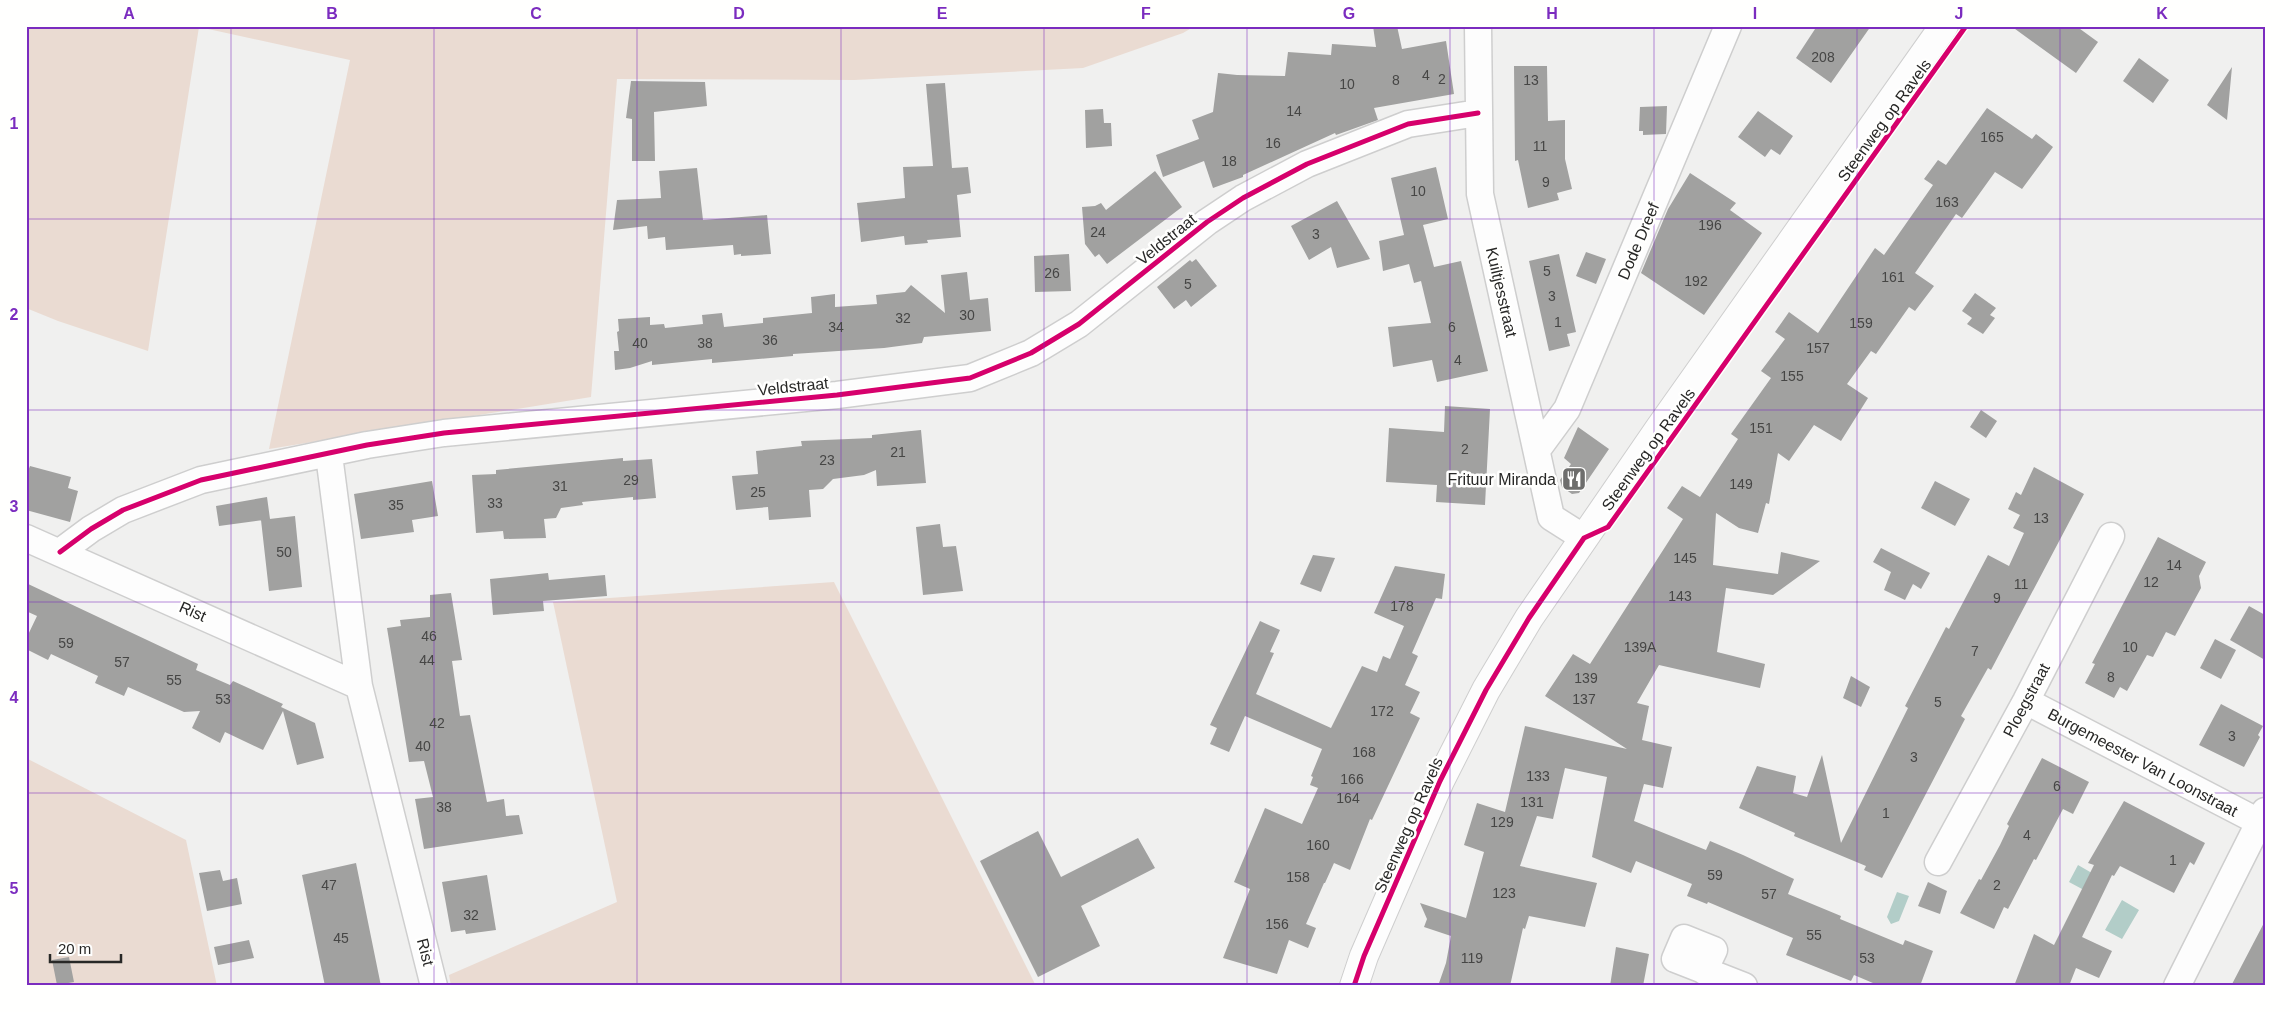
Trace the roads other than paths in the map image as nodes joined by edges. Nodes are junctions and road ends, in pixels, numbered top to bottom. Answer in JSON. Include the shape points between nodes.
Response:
{"nodes":[{"id":1,"x":1478,"y":26,"type":"edge"},
{"id":2,"x":1728,"y":26,"type":"edge"},
{"id":3,"x":1944,"y":26,"type":"edge"},
{"id":4,"x":1478,"y":113,"type":"junction"},
{"id":5,"x":1537,"y":450,"type":"junction"},
{"id":6,"x":329,"y":455,"type":"junction"},
{"id":7,"x":2111,"y":536,"type":"dead end"},
{"id":8,"x":26,"y":538,"type":"edge"},
{"id":9,"x":1584,"y":538,"type":"junction"},
{"id":10,"x":60,"y":552,"type":"junction"},
{"id":11,"x":358,"y":686,"type":"junction"},
{"id":12,"x":2026,"y":701,"type":"junction"},
{"id":13,"x":2262,"y":817,"type":"edge"},
{"id":14,"x":1938,"y":862,"type":"dead end"},
{"id":15,"x":1704,"y":970,"type":"dead end"},
{"id":16,"x":434,"y":986,"type":"edge"},
{"id":17,"x":1354,"y":986,"type":"edge"},
{"id":18,"x":1744,"y":986,"type":"edge"},
{"id":19,"x":2177,"y":986,"type":"edge"}],
"edges":[{"from":1,"to":4,"type":"street","name":"Kuiltjesstraat"},
{"from":2,"to":5,"type":"street","name":"Dode Dreef","via":[[1567,409]]},
{"from":3,"to":9,"type":"main road","name":"Steenweg op Ravels"},
{"from":4,"to":5,"type":"street","name":"Kuiltjesstraat","via":[[1480,194]]},
{"from":4,"to":6,"type":"street","name":"Veldstraat","via":[[1408,124],[1307,164],[1243,198],[1207,222],[1079,324],[1032,353],[970,378],[837,395],[444,433]]},
{"from":5,"to":9,"type":"street","name":"Kuiltjesstraat","via":[[1550,517]]},
{"from":6,"to":10,"type":"street","name":"Veldstraat","via":[[201,480],[123,510]]},
{"from":6,"to":11,"type":"street","name":"Rist"},
{"from":7,"to":12,"type":"street","name":"Ploegstraat"},
{"from":8,"to":10,"type":"street","name":"Rist"},
{"from":9,"to":17,"type":"main road","name":"Steenweg op Ravels","via":[[1529,618],[1486,690],[1440,781]]},
{"from":10,"to":11,"type":"street","name":"Rist"},
{"from":11,"to":16,"type":"street","name":"Rist"},
{"from":12,"to":13,"type":"street","name":"Burgemeester Van Loonstraat"},
{"from":12,"to":14,"type":"street","name":"Ploegstraat"},
{"from":13,"to":19,"type":"street","name":"Burgemeester Van Loonstraat"},
{"from":15,"to":18,"type":"street"}]}
